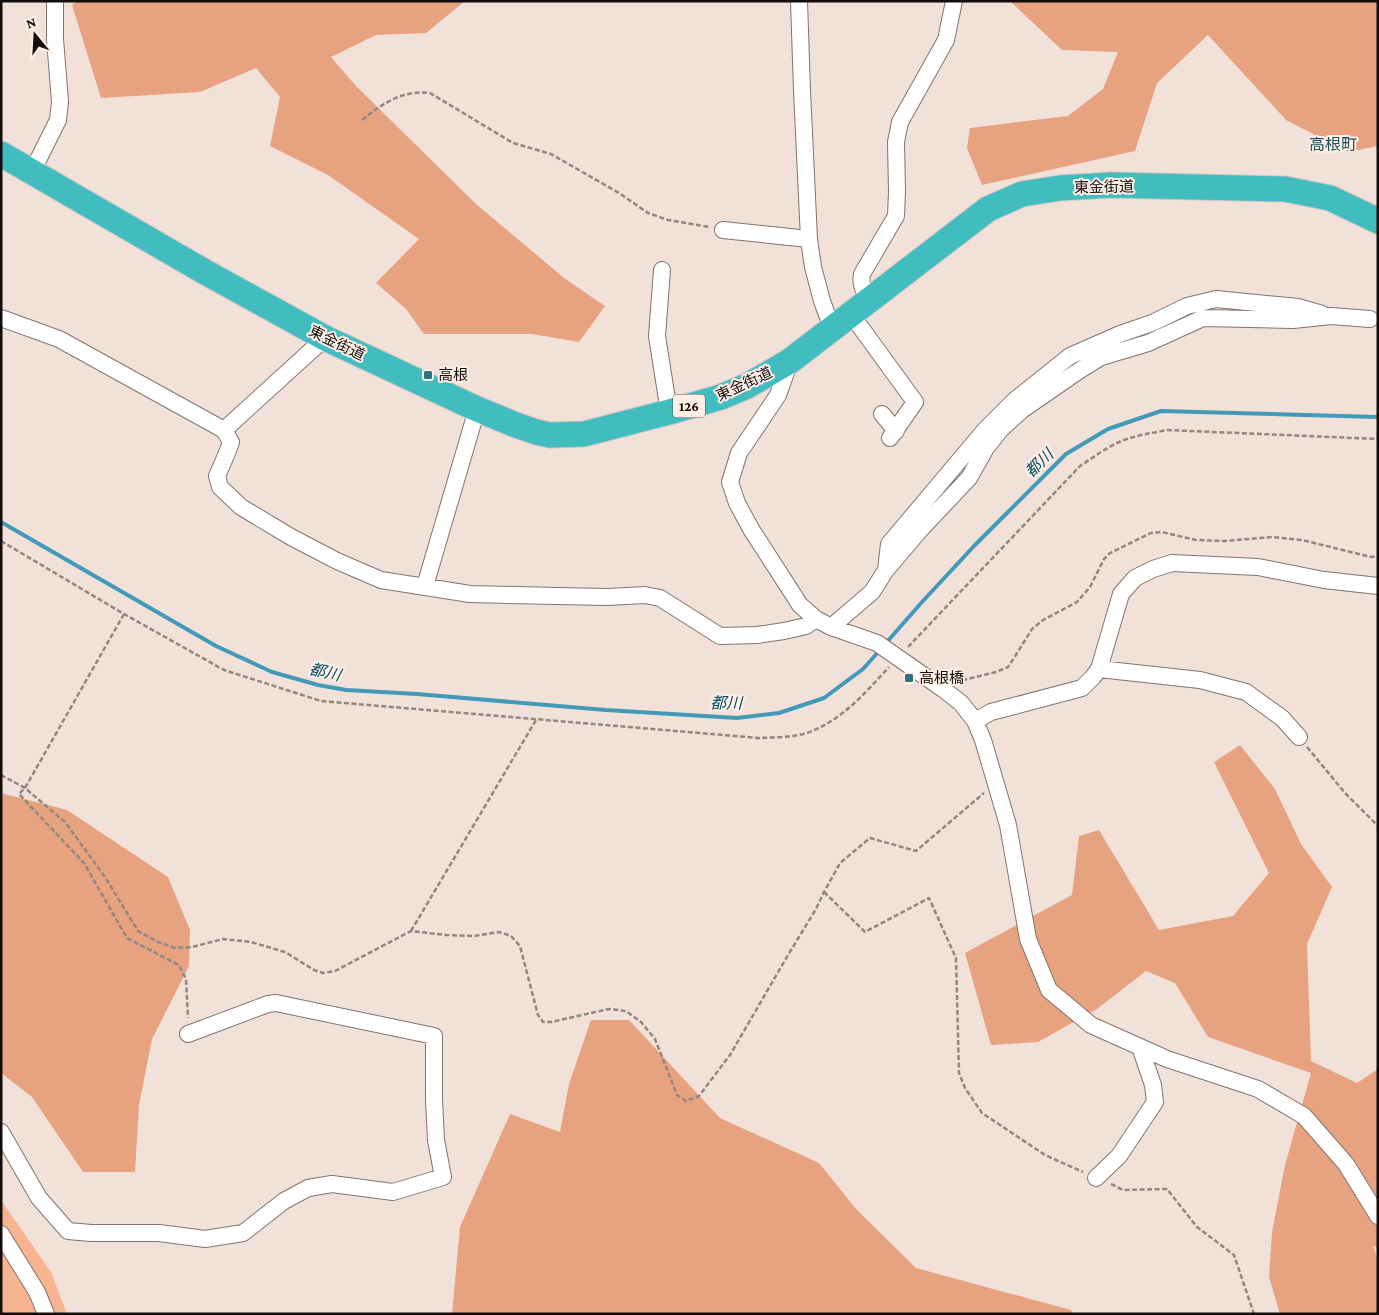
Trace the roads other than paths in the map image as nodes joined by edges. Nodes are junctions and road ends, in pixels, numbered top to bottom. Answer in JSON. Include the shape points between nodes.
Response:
{"nodes":[{"id":1,"x":55,"y":1,"type":"edge"},
{"id":2,"x":800,"y":1,"type":"edge"},
{"id":3,"x":954,"y":1,"type":"edge"},
{"id":4,"x":1,"y":154,"type":"edge"},
{"id":5,"x":32,"y":172,"type":"junction"},
{"id":6,"x":1378,"y":221,"type":"edge"},
{"id":7,"x":723,"y":230,"type":"road end"},
{"id":8,"x":809,"y":239,"type":"junction"},
{"id":9,"x":662,"y":270,"type":"dead end"},
{"id":10,"x":851,"y":314,"type":"junction"},
{"id":11,"x":1,"y":318,"type":"edge"},
{"id":12,"x":1370,"y":319,"type":"dead end"},
{"id":13,"x":325,"y":338,"type":"junction"},
{"id":14,"x":790,"y":361,"type":"junction"},
{"id":15,"x":477,"y":409,"type":"junction"},
{"id":16,"x":669,"y":412,"type":"junction"},
{"id":17,"x":882,"y":414,"type":"dead end"},
{"id":18,"x":224,"y":430,"type":"junction"},
{"id":19,"x":425,"y":586,"type":"junction"},
{"id":20,"x":1378,"y":586,"type":"edge"},
{"id":21,"x":824,"y":623,"type":"junction"},
{"id":22,"x":1099,"y":669,"type":"junction"},
{"id":23,"x":975,"y":721,"type":"junction"},
{"id":24,"x":1299,"y":737,"type":"road end"},
{"id":25,"x":188,"y":1034,"type":"road end"},
{"id":26,"x":1140,"y":1047,"type":"junction"},
{"id":27,"x":1,"y":1132,"type":"edge"},
{"id":28,"x":1096,"y":1178,"type":"road end"},
{"id":29,"x":1378,"y":1216,"type":"edge"},
{"id":30,"x":1,"y":1234,"type":"edge"},
{"id":31,"x":46,"y":1314,"type":"edge"}],
"edges":[{"from":1,"to":5,"type":"street","via":[[60,93],[58,120]]},
{"from":2,"to":8,"type":"street"},
{"from":3,"to":10,"type":"street","via":[[946,40],[900,122],[896,142],[896,216],[862,274],[862,288]]},
{"from":4,"to":5,"type":"highway","name":"東金街道","number":"126"},
{"from":5,"to":13,"type":"highway","name":"東金街道","number":"126"},
{"from":6,"to":10,"type":"highway","name":"東金街道","number":"126","via":[[1330,198],[1284,189],[1112,185],[1022,194],[988,209]]},
{"from":7,"to":8,"type":"street"},
{"from":8,"to":10,"type":"street","via":[[822,301]]},
{"from":9,"to":16,"type":"street","via":[[657,336]]},
{"from":10,"to":14,"type":"highway","name":"東金街道","number":"126"},
{"from":10,"to":17,"type":"street","via":[[915,402],[893,435]]},
{"from":11,"to":18,"type":"street","via":[[58,339]]},
{"from":12,"to":21,"type":"street","via":[[1331,316],[1298,307],[1216,299],[1187,306],[1070,356],[1015,400],[985,430],[889,544],[886,570],[872,592]]},
{"from":13,"to":15,"type":"highway","name":"東金街道","number":"126"},
{"from":13,"to":18,"type":"street"},
{"from":14,"to":16,"type":"highway","name":"東金街道","number":"126","via":[[721,397]]},
{"from":14,"to":21,"type":"street","via":[[778,395],[738,453],[730,482],[751,529],[800,605]]},
{"from":15,"to":16,"type":"highway","name":"東金街道","number":"126","via":[[550,435],[584,434]]},
{"from":15,"to":19,"type":"street"},
{"from":18,"to":19,"type":"street","via":[[231,442],[217,476],[220,487],[240,506],[337,561],[381,580]]},
{"from":19,"to":21,"type":"street","via":[[470,594],[645,595],[660,598],[720,636],[756,635]]},
{"from":20,"to":22,"type":"street","via":[[1324,580],[1258,567],[1172,563],[1153,568],[1135,578],[1121,594]]},
{"from":21,"to":23,"type":"street","via":[[877,643],[961,703]]},
{"from":22,"to":23,"type":"street","via":[[1082,688],[991,712]]},
{"from":22,"to":24,"type":"street","via":[[1200,680],[1246,692],[1282,718]]},
{"from":23,"to":26,"type":"street","via":[[984,740],[1008,825],[1028,939],[1049,990],[1091,1025]]},
{"from":25,"to":27,"type":"street","via":[[276,1002],[434,1036],[436,1140],[443,1176],[393,1192],[332,1184],[308,1188],[284,1201],[243,1233],[206,1239],[158,1233],[76,1232],[68,1231],[39,1198]]},
{"from":26,"to":28,"type":"street","via":[[1153,1085],[1155,1102],[1119,1156]]},
{"from":26,"to":29,"type":"street","via":[[1258,1088],[1304,1116],[1346,1164]]},
{"from":30,"to":31,"type":"street","via":[[37,1292]]}]}
